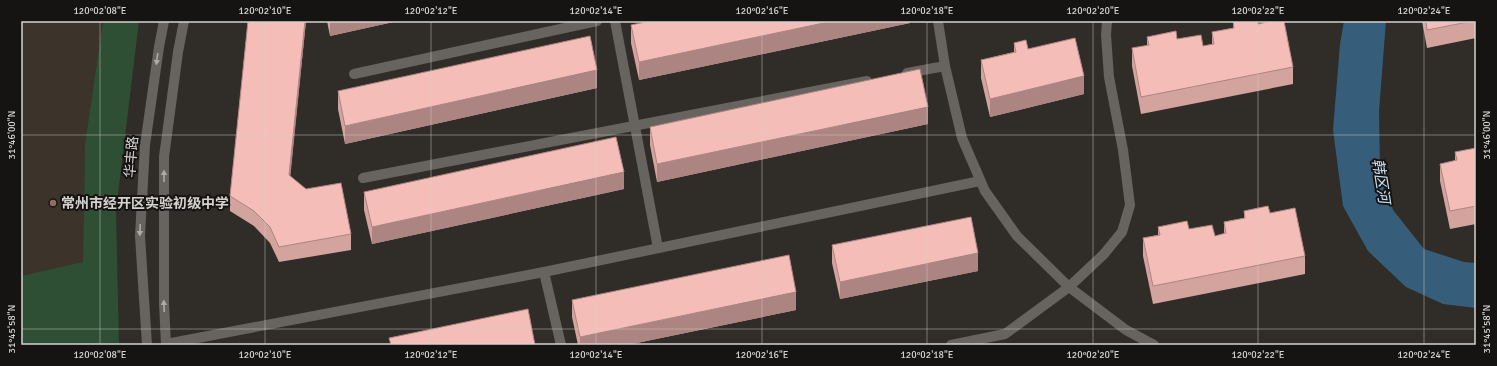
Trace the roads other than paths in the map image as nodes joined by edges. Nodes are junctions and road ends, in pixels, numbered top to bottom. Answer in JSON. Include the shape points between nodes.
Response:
{"nodes":[{"id":1,"x":164,"y":21,"type":"edge"},
{"id":2,"x":184,"y":21,"type":"edge"},
{"id":3,"x":597,"y":21,"type":"edge"},
{"id":4,"x":615,"y":21,"type":"edge"},
{"id":5,"x":938,"y":21,"type":"edge"},
{"id":6,"x":1107,"y":21,"type":"edge"},
{"id":7,"x":945,"y":66,"type":"junction"},
{"id":8,"x":354,"y":74,"type":"dead end"},
{"id":9,"x":899,"y":75,"type":"edge"},
{"id":10,"x":875,"y":79,"type":"edge"},
{"id":11,"x":634,"y":125,"type":"junction"},
{"id":12,"x":363,"y":178,"type":"dead end"},
{"id":13,"x":980,"y":180,"type":"junction"},
{"id":14,"x":658,"y":248,"type":"junction"},
{"id":15,"x":544,"y":272,"type":"junction"},
{"id":16,"x":1069,"y":287,"type":"junction"},
{"id":17,"x":147,"y":345,"type":"edge"},
{"id":18,"x":166,"y":345,"type":"edge"},
{"id":19,"x":561,"y":345,"type":"edge"},
{"id":20,"x":951,"y":345,"type":"edge"},
{"id":21,"x":1154,"y":345,"type":"edge"}],
"edges":[{"from":1,"to":17,"type":"street","name":"华丰路","one_way":true,"via":[[145,145],[140,236]]},
{"from":18,"to":2,"type":"street","one_way":true,"via":[[164,157]]},
{"from":3,"to":8,"type":"street"},
{"from":4,"to":11,"type":"street"},
{"from":5,"to":7,"type":"street"},
{"from":6,"to":16,"type":"street","via":[[1109,77],[1130,205],[1122,232],[1104,254]]},
{"from":7,"to":9,"type":"street"},
{"from":7,"to":13,"type":"street","via":[[962,138]]},
{"from":10,"to":11,"type":"street"},
{"from":11,"to":12,"type":"street"},
{"from":11,"to":14,"type":"street"},
{"from":13,"to":14,"type":"street"},
{"from":13,"to":16,"type":"street","via":[[1017,236]]},
{"from":14,"to":15,"type":"street"},
{"from":15,"to":18,"type":"street"},
{"from":15,"to":19,"type":"street"},
{"from":16,"to":20,"type":"street","via":[[1005,334]]},
{"from":16,"to":21,"type":"street","via":[[1126,330]]}]}
